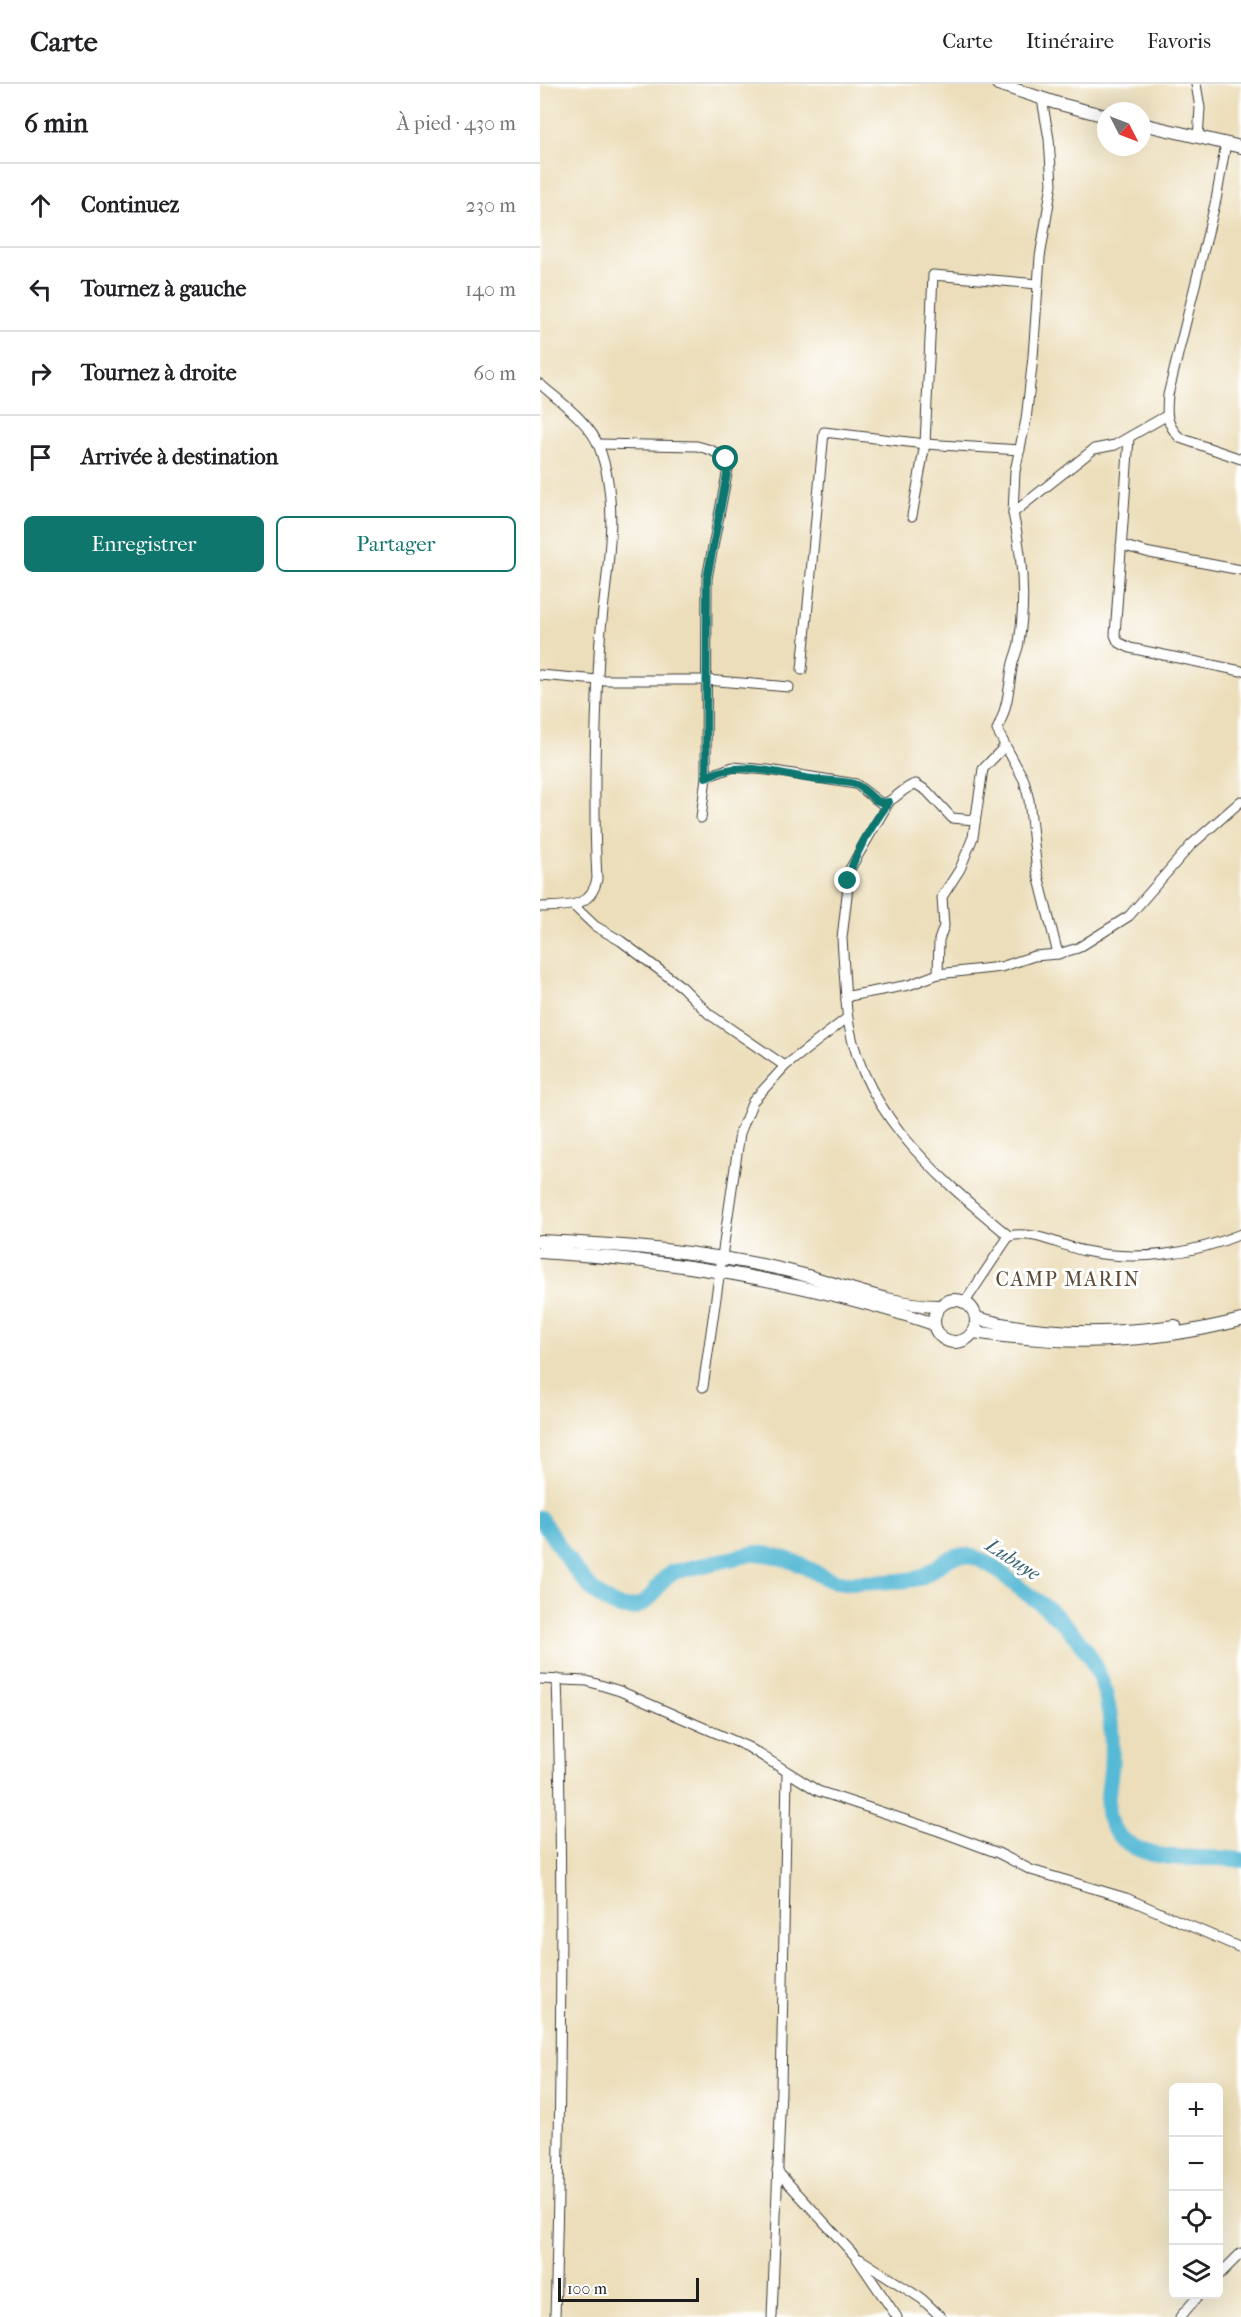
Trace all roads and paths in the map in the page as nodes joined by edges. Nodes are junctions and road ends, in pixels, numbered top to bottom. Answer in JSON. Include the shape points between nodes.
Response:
{"nodes":[{"id":1,"x":998,"y":84,"type":"edge"},
{"id":2,"x":1196,"y":84,"type":"edge"},
{"id":3,"x":1042,"y":99,"type":"junction"},
{"id":4,"x":1097,"y":114,"type":"edge"},
{"id":5,"x":1151,"y":126,"type":"edge"},
{"id":6,"x":1198,"y":138,"type":"junction"},
{"id":7,"x":1226,"y":143,"type":"junction"},
{"id":8,"x":1241,"y":147,"type":"edge"},
{"id":9,"x":1038,"y":284,"type":"junction"},
{"id":10,"x":540,"y":384,"type":"edge"},
{"id":11,"x":1166,"y":416,"type":"junction"},
{"id":12,"x":1129,"y":438,"type":"junction"},
{"id":13,"x":598,"y":444,"type":"junction"},
{"id":14,"x":924,"y":444,"type":"junction"},
{"id":15,"x":1020,"y":450,"type":"junction"},
{"id":16,"x":1241,"y":459,"type":"edge"},
{"id":17,"x":1013,"y":513,"type":"junction"},
{"id":18,"x":912,"y":516,"type":"dead end"},
{"id":19,"x":1121,"y":545,"type":"junction"},
{"id":20,"x":1241,"y":570,"type":"edge"},
{"id":21,"x":802,"y":670,"type":"dead end"},
{"id":22,"x":1241,"y":671,"type":"edge"},
{"id":23,"x":540,"y":675,"type":"edge"},
{"id":24,"x":598,"y":680,"type":"junction"},
{"id":25,"x":706,"y":680,"type":"junction"},
{"id":26,"x":789,"y":687,"type":"dead end"},
{"id":27,"x":1005,"y":746,"type":"junction"},
{"id":28,"x":706,"y":777,"type":"junction"},
{"id":29,"x":1241,"y":801,"type":"edge"},
{"id":30,"x":889,"y":802,"type":"junction"},
{"id":31,"x":701,"y":818,"type":"dead end"},
{"id":32,"x":975,"y":820,"type":"junction"},
{"id":33,"x":574,"y":906,"type":"junction"},
{"id":34,"x":540,"y":907,"type":"edge"},
{"id":35,"x":1058,"y":954,"type":"junction"},
{"id":36,"x":938,"y":974,"type":"junction"},
{"id":37,"x":846,"y":1000,"type":"junction"},
{"id":38,"x":847,"y":1018,"type":"junction"},
{"id":39,"x":785,"y":1066,"type":"junction"},
{"id":40,"x":1241,"y":1234,"type":"edge"},
{"id":41,"x":1009,"y":1236,"type":"junction"},
{"id":42,"x":540,"y":1241,"type":"edge"},
{"id":43,"x":540,"y":1252,"type":"edge"},
{"id":44,"x":721,"y":1257,"type":"junction"},
{"id":45,"x":719,"y":1272,"type":"junction"},
{"id":46,"x":965,"y":1302,"type":"junction"},
{"id":47,"x":940,"y":1306,"type":"junction"},
{"id":48,"x":1241,"y":1314,"type":"edge"},
{"id":49,"x":976,"y":1318,"type":"junction"},
{"id":50,"x":1241,"y":1320,"type":"edge"},
{"id":51,"x":933,"y":1324,"type":"junction"},
{"id":52,"x":973,"y":1332,"type":"junction"},
{"id":53,"x":704,"y":1387,"type":"dead end"},
{"id":54,"x":540,"y":1679,"type":"edge"},
{"id":55,"x":557,"y":1679,"type":"junction"},
{"id":56,"x":787,"y":1773,"type":"junction"},
{"id":57,"x":1241,"y":1948,"type":"edge"},
{"id":58,"x":777,"y":2171,"type":"junction"},
{"id":59,"x":1241,"y":2253,"type":"edge"},
{"id":60,"x":856,"y":2257,"type":"junction"},
{"id":61,"x":1223,"y":2271,"type":"edge"},
{"id":62,"x":1196,"y":2299,"type":"edge"},
{"id":63,"x":555,"y":2317,"type":"edge"},
{"id":64,"x":772,"y":2317,"type":"edge"},
{"id":65,"x":897,"y":2317,"type":"edge"},
{"id":66,"x":941,"y":2317,"type":"edge"},
{"id":67,"x":1180,"y":2317,"type":"edge"}],
"edges":[{"from":1,"to":3,"type":"street"},
{"from":2,"to":6,"type":"street","via":[[1200,108]]},
{"from":3,"to":4,"type":"street"},
{"from":3,"to":9,"type":"street","via":[[1052,184]]},
{"from":5,"to":6,"type":"street"},
{"from":6,"to":7,"type":"street"},
{"from":7,"to":8,"type":"street"},
{"from":7,"to":11,"type":"street"},
{"from":9,"to":14,"type":"street","via":[[933,274]]},
{"from":9,"to":15,"type":"street"},
{"from":10,"to":13,"type":"street"},
{"from":11,"to":12,"type":"street"},
{"from":11,"to":16,"type":"street","via":[[1180,438]]},
{"from":12,"to":17,"type":"street","via":[[1094,449]]},
{"from":12,"to":19,"type":"street"},
{"from":13,"to":24,"type":"street","via":[[610,497]]},
{"from":13,"to":25,"type":"street","via":[[697,446],[726,459],[728,469],[707,578]]},
{"from":14,"to":15,"type":"street"},
{"from":14,"to":18,"type":"street"},
{"from":14,"to":21,"type":"street","via":[[824,432]]},
{"from":15,"to":17,"type":"street"},
{"from":17,"to":27,"type":"street","via":[[1021,555],[1021,626],[1008,706],[997,730]]},
{"from":19,"to":20,"type":"street"},
{"from":19,"to":22,"type":"street","via":[[1114,619],[1118,642],[1130,648]]},
{"from":23,"to":24,"type":"street"},
{"from":24,"to":25,"type":"street"},
{"from":24,"to":33,"type":"street","via":[[594,822],[597,879],[590,896]]},
{"from":25,"to":26,"type":"street"},
{"from":25,"to":28,"type":"street"},
{"from":27,"to":32,"type":"street","via":[[983,769]]},
{"from":27,"to":35,"type":"street","via":[[1018,767],[1029,800],[1037,871]]},
{"from":28,"to":30,"type":"street","via":[[733,767],[768,770],[856,784],[882,804]]},
{"from":28,"to":31,"type":"street"},
{"from":29,"to":35,"type":"street","via":[[1191,846],[1129,916],[1078,948]]},
{"from":30,"to":32,"type":"street","via":[[906,787],[916,784],[952,818]]},
{"from":30,"to":37,"type":"street","via":[[850,869],[842,938]]},
{"from":32,"to":36,"type":"street","via":[[973,837],[960,868],[942,897],[944,926],[939,940]]},
{"from":33,"to":34,"type":"street"},
{"from":33,"to":39,"type":"street","via":[[595,926],[682,987],[709,1014]]},
{"from":35,"to":36,"type":"street","via":[[1034,956],[1001,968]]},
{"from":36,"to":37,"type":"street","via":[[909,985],[849,996]]},
{"from":37,"to":38,"type":"street"},
{"from":38,"to":39,"type":"street"},
{"from":38,"to":41,"type":"street","via":[[867,1082],[896,1129],[960,1196]]},
{"from":39,"to":44,"type":"street","via":[[753,1101],[740,1133]]},
{"from":40,"to":41,"type":"street","via":[[1203,1247],[1142,1255],[1089,1252],[1031,1235]]},
{"from":41,"to":46,"type":"street"},
{"from":42,"to":44,"type":"street"},
{"from":43,"to":45,"type":"street","via":[[668,1263]]},
{"from":44,"to":45,"type":"street"},
{"from":44,"to":47,"type":"street","via":[[913,1304]]},
{"from":45,"to":51,"type":"street","via":[[790,1284]]},
{"from":45,"to":53,"type":"street"},
{"from":46,"to":47,"type":"street","via":[[956,1300]]},
{"from":46,"to":49,"type":"street"},
{"from":47,"to":51,"type":"street"},
{"from":48,"to":49,"type":"street","via":[[1153,1329],[1110,1331],[1020,1327]]},
{"from":49,"to":52,"type":"street"},
{"from":50,"to":52,"type":"street","via":[[1142,1340],[1061,1341]]},
{"from":51,"to":52,"type":"street","via":[[938,1335],[949,1342],[966,1339]]},
{"from":54,"to":55,"type":"street"},
{"from":55,"to":56,"type":"street","via":[[587,1681],[629,1695],[748,1748]]},
{"from":55,"to":63,"type":"street","via":[[563,1848]]},
{"from":56,"to":57,"type":"street","via":[[818,1791],[998,1853],[1031,1870],[1126,1898]]},
{"from":56,"to":58,"type":"street"},
{"from":58,"to":60,"type":"street"},
{"from":58,"to":64,"type":"street"},
{"from":59,"to":61,"type":"street"},
{"from":60,"to":65,"type":"street"},
{"from":60,"to":66,"type":"street","via":[[922,2299]]},
{"from":62,"to":67,"type":"street"}]}
